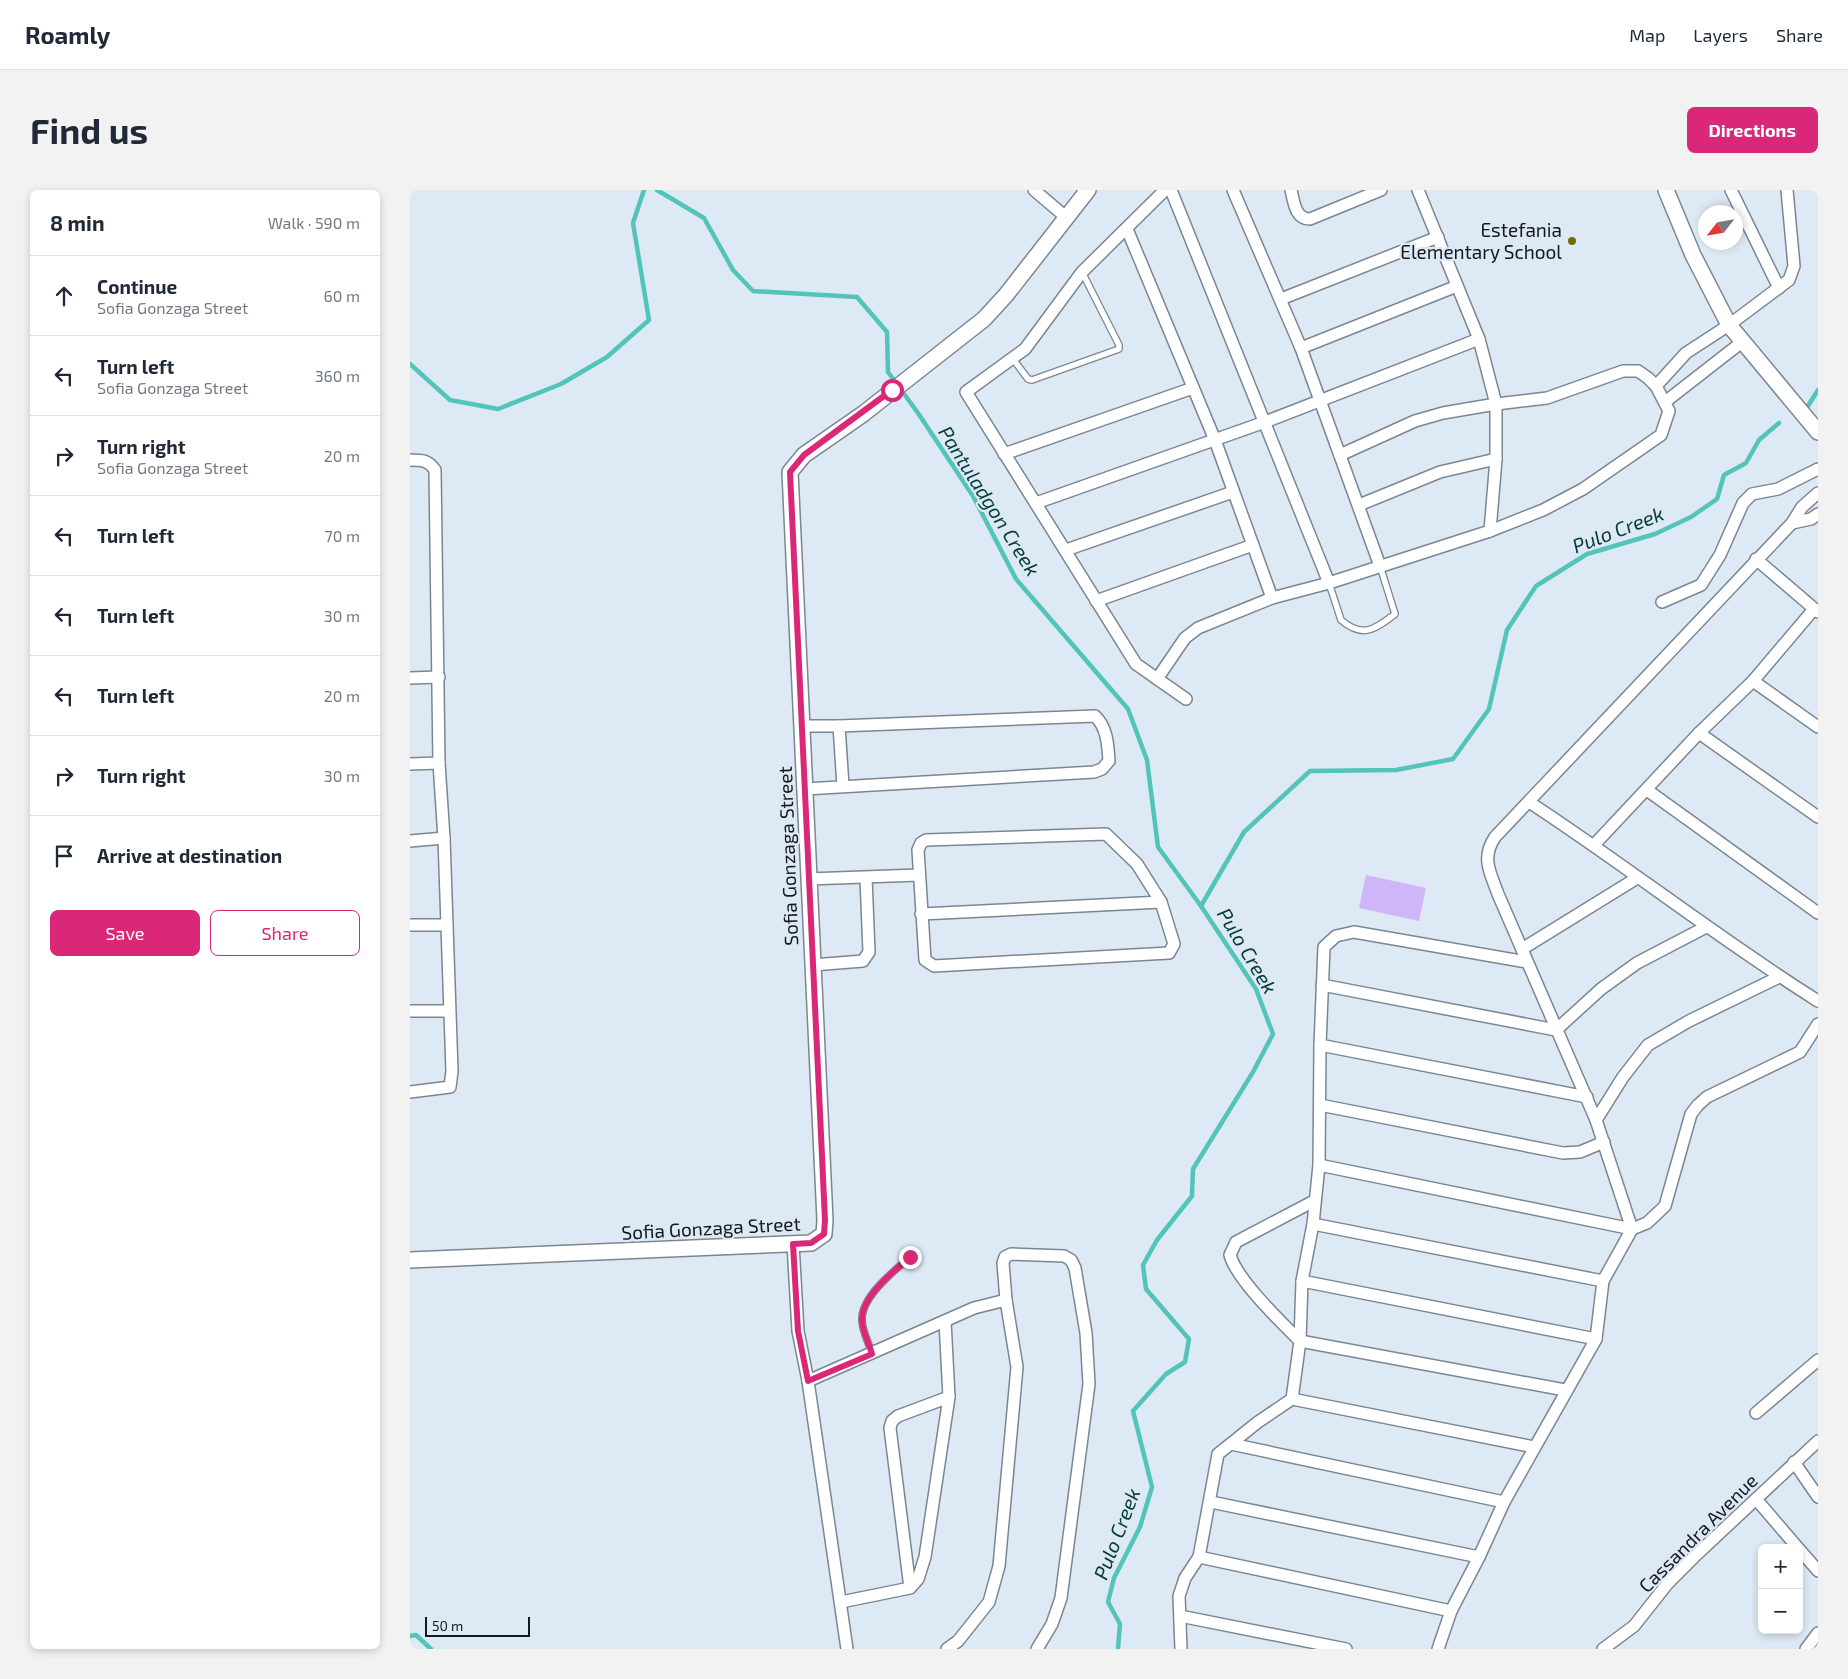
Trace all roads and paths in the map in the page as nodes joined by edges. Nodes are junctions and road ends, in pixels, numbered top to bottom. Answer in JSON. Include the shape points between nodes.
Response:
{"nodes":[{"id":1,"x":1034,"y":190,"type":"edge"},
{"id":2,"x":1088,"y":190,"type":"edge"},
{"id":3,"x":1165,"y":190,"type":"edge"},
{"id":4,"x":1171,"y":190,"type":"edge"},
{"id":5,"x":1233,"y":190,"type":"edge"},
{"id":6,"x":1291,"y":190,"type":"edge"},
{"id":7,"x":1381,"y":190,"type":"edge"},
{"id":8,"x":1418,"y":190,"type":"edge"},
{"id":9,"x":1666,"y":190,"type":"edge"},
{"id":10,"x":1731,"y":190,"type":"edge"},
{"id":11,"x":1787,"y":190,"type":"edge"},
{"id":12,"x":1067,"y":218,"type":"junction"},
{"id":13,"x":1127,"y":229,"type":"junction"},
{"id":14,"x":1438,"y":237,"type":"junction"},
{"id":15,"x":1082,"y":272,"type":"junction"},
{"id":16,"x":1457,"y":286,"type":"junction"},
{"id":17,"x":1778,"y":288,"type":"junction"},
{"id":18,"x":1281,"y":299,"type":"junction"},
{"id":19,"x":1730,"y":325,"type":"junction"},
{"id":20,"x":1479,"y":338,"type":"junction"},
{"id":21,"x":1742,"y":342,"type":"junction"},
{"id":22,"x":1301,"y":348,"type":"junction"},
{"id":23,"x":1013,"y":359,"type":"junction"},
{"id":24,"x":1656,"y":386,"type":"junction"},
{"id":25,"x":1193,"y":388,"type":"junction"},
{"id":26,"x":1320,"y":401,"type":"junction"},
{"id":27,"x":1665,"y":402,"type":"junction"},
{"id":28,"x":1496,"y":404,"type":"junction"},
{"id":29,"x":1265,"y":422,"type":"junction"},
{"id":30,"x":1818,"y":432,"type":"edge"},
{"id":31,"x":1215,"y":440,"type":"junction"},
{"id":32,"x":1004,"y":454,"type":"junction"},
{"id":33,"x":1340,"y":455,"type":"junction"},
{"id":34,"x":1496,"y":459,"type":"junction"},
{"id":35,"x":410,"y":460,"type":"edge"},
{"id":36,"x":1818,"y":469,"type":"edge"},
{"id":37,"x":1233,"y":492,"type":"junction"},
{"id":38,"x":1818,"y":494,"type":"edge"},
{"id":39,"x":1036,"y":503,"type":"junction"},
{"id":40,"x":1359,"y":505,"type":"junction"},
{"id":41,"x":1818,"y":514,"type":"edge"},
{"id":42,"x":1792,"y":523,"type":"junction"},
{"id":43,"x":1490,"y":531,"type":"junction"},
{"id":44,"x":1253,"y":545,"type":"junction"},
{"id":45,"x":1066,"y":550,"type":"junction"},
{"id":46,"x":1756,"y":559,"type":"junction"},
{"id":47,"x":1380,"y":566,"type":"junction"},
{"id":48,"x":1329,"y":583,"type":"junction"},
{"id":49,"x":1272,"y":598,"type":"junction"},
{"id":50,"x":1096,"y":600,"type":"junction"},
{"id":51,"x":1662,"y":602,"type":"dead end"},
{"id":52,"x":1816,"y":610,"type":"edge"},
{"id":53,"x":440,"y":677,"type":"junction"},
{"id":54,"x":410,"y":678,"type":"edge"},
{"id":55,"x":1157,"y":679,"type":"junction"},
{"id":56,"x":1752,"y":680,"type":"junction"},
{"id":57,"x":1186,"y":699,"type":"dead end"},
{"id":58,"x":803,"y":726,"type":"junction"},
{"id":59,"x":839,"y":726,"type":"junction"},
{"id":60,"x":1818,"y":727,"type":"edge"},
{"id":61,"x":1698,"y":733,"type":"junction"},
{"id":62,"x":439,"y":762,"type":"junction"},
{"id":63,"x":410,"y":764,"type":"edge"},
{"id":64,"x":843,"y":786,"type":"junction"},
{"id":65,"x":805,"y":789,"type":"junction"},
{"id":66,"x":1647,"y":790,"type":"junction"},
{"id":67,"x":1529,"y":802,"type":"junction"},
{"id":68,"x":1818,"y":817,"type":"edge"},
{"id":69,"x":444,"y":838,"type":"junction"},
{"id":70,"x":410,"y":841,"type":"edge"},
{"id":71,"x":1594,"y":844,"type":"junction"},
{"id":72,"x":919,"y":875,"type":"junction"},
{"id":73,"x":866,"y":878,"type":"junction"},
{"id":74,"x":1637,"y":878,"type":"junction"},
{"id":75,"x":808,"y":879,"type":"junction"},
{"id":76,"x":1161,"y":902,"type":"junction"},
{"id":77,"x":1818,"y":913,"type":"edge"},
{"id":78,"x":921,"y":914,"type":"junction"},
{"id":79,"x":448,"y":924,"type":"junction"},
{"id":80,"x":410,"y":925,"type":"edge"},
{"id":81,"x":1706,"y":926,"type":"junction"},
{"id":82,"x":1522,"y":949,"type":"junction"},
{"id":83,"x":1527,"y":962,"type":"junction"},
{"id":84,"x":813,"y":965,"type":"junction"},
{"id":85,"x":1779,"y":977,"type":"junction"},
{"id":86,"x":1322,"y":985,"type":"junction"},
{"id":87,"x":1818,"y":1001,"type":"edge"},
{"id":88,"x":449,"y":1010,"type":"junction"},
{"id":89,"x":410,"y":1011,"type":"edge"},
{"id":90,"x":1818,"y":1024,"type":"edge"},
{"id":91,"x":1556,"y":1030,"type":"junction"},
{"id":92,"x":1320,"y":1045,"type":"junction"},
{"id":93,"x":410,"y":1092,"type":"edge"},
{"id":94,"x":1587,"y":1097,"type":"junction"},
{"id":95,"x":1320,"y":1105,"type":"junction"},
{"id":96,"x":1596,"y":1120,"type":"junction"},
{"id":97,"x":1604,"y":1142,"type":"junction"},
{"id":98,"x":1319,"y":1165,"type":"junction"},
{"id":99,"x":1314,"y":1201,"type":"junction"},
{"id":100,"x":1313,"y":1224,"type":"junction"},
{"id":101,"x":1632,"y":1229,"type":"junction"},
{"id":102,"x":793,"y":1244,"type":"junction"},
{"id":103,"x":910,"y":1257,"type":"dead end"},
{"id":104,"x":410,"y":1260,"type":"edge"},
{"id":105,"x":1603,"y":1280,"type":"junction"},
{"id":106,"x":1302,"y":1281,"type":"junction"},
{"id":107,"x":1006,"y":1300,"type":"junction"},
{"id":108,"x":945,"y":1321,"type":"junction"},
{"id":109,"x":1596,"y":1339,"type":"junction"},
{"id":110,"x":1300,"y":1341,"type":"junction"},
{"id":111,"x":872,"y":1354,"type":"junction"},
{"id":112,"x":1818,"y":1360,"type":"edge"},
{"id":113,"x":808,"y":1381,"type":"junction"},
{"id":114,"x":1565,"y":1390,"type":"junction"},
{"id":115,"x":949,"y":1398,"type":"junction"},
{"id":116,"x":1292,"y":1399,"type":"junction"},
{"id":117,"x":1756,"y":1413,"type":"dead end"},
{"id":118,"x":1818,"y":1441,"type":"edge"},
{"id":119,"x":1231,"y":1444,"type":"junction"},
{"id":120,"x":1534,"y":1447,"type":"junction"},
{"id":121,"x":1794,"y":1462,"type":"junction"},
{"id":122,"x":1818,"y":1497,"type":"edge"},
{"id":123,"x":1756,"y":1499,"type":"junction"},
{"id":124,"x":1211,"y":1502,"type":"junction"},
{"id":125,"x":1504,"y":1502,"type":"junction"},
{"id":126,"x":1795,"y":1544,"type":"edge"},
{"id":127,"x":1803,"y":1553,"type":"edge"},
{"id":128,"x":1199,"y":1557,"type":"junction"},
{"id":129,"x":1479,"y":1557,"type":"junction"},
{"id":130,"x":1818,"y":1570,"type":"edge"},
{"id":131,"x":910,"y":1588,"type":"junction"},
{"id":132,"x":841,"y":1602,"type":"junction"},
{"id":133,"x":1451,"y":1611,"type":"junction"},
{"id":134,"x":1180,"y":1616,"type":"junction"},
{"id":135,"x":1818,"y":1633,"type":"edge"},
{"id":136,"x":847,"y":1649,"type":"edge"},
{"id":137,"x":946,"y":1649,"type":"edge"},
{"id":138,"x":1037,"y":1649,"type":"edge"},
{"id":139,"x":1181,"y":1649,"type":"edge"},
{"id":140,"x":1346,"y":1649,"type":"edge"},
{"id":141,"x":1438,"y":1649,"type":"edge"},
{"id":142,"x":1603,"y":1649,"type":"edge"},
{"id":143,"x":1806,"y":1649,"type":"edge"}],
"edges":[{"from":1,"to":12,"type":"street"},
{"from":2,"to":12,"type":"street","name":"Sofia Gonzaga Street"},
{"from":3,"to":13,"type":"street"},
{"from":4,"to":29,"type":"street"},
{"from":5,"to":18,"type":"street"},
{"from":6,"to":7,"type":"street","via":[[1298,214],[1310,220]]},
{"from":8,"to":14,"type":"street"},
{"from":9,"to":19,"type":"street","via":[[1693,255]]},
{"from":10,"to":17,"type":"street"},
{"from":11,"to":17,"type":"street","via":[[1794,266],[1789,280]]},
{"from":12,"to":58,"type":"street","name":"Sofia Gonzaga Street","via":[[984,319],[804,455],[790,472]]},
{"from":13,"to":15,"type":"street"},
{"from":13,"to":25,"type":"street"},
{"from":14,"to":16,"type":"street"},
{"from":14,"to":18,"type":"street"},
{"from":15,"to":23,"type":"street","via":[[1025,348]]},
{"from":15,"to":23,"type":"lane","via":[[1119,345],[1118,349],[1032,380]]},
{"from":16,"to":20,"type":"street"},
{"from":16,"to":22,"type":"street"},
{"from":17,"to":19,"type":"street"},
{"from":18,"to":22,"type":"street"},
{"from":19,"to":21,"type":"street"},
{"from":19,"to":24,"type":"street","via":[[1686,354]]},
{"from":20,"to":26,"type":"street"},
{"from":20,"to":28,"type":"street"},
{"from":21,"to":27,"type":"street"},
{"from":21,"to":30,"type":"street"},
{"from":22,"to":26,"type":"street"},
{"from":23,"to":32,"type":"street","via":[[966,392]]},
{"from":24,"to":27,"type":"street"},
{"from":24,"to":28,"type":"street","via":[[1638,371],[1623,371],[1547,398]]},
{"from":25,"to":31,"type":"street"},
{"from":25,"to":32,"type":"street"},
{"from":26,"to":29,"type":"street"},
{"from":26,"to":33,"type":"street"},
{"from":27,"to":43,"type":"street","via":[[1668,411],[1661,435],[1583,489]]},
{"from":28,"to":33,"type":"street","via":[[1443,413],[1415,422]]},
{"from":28,"to":34,"type":"street"},
{"from":29,"to":31,"type":"street"},
{"from":29,"to":48,"type":"street"},
{"from":31,"to":37,"type":"street"},
{"from":31,"to":39,"type":"street"},
{"from":32,"to":39,"type":"street"},
{"from":33,"to":40,"type":"street"},
{"from":34,"to":40,"type":"street","via":[[1440,472]]},
{"from":34,"to":43,"type":"street"},
{"from":35,"to":53,"type":"street","via":[[423,460],[435,470]]},
{"from":36,"to":51,"type":"street","via":[[1778,489],[1752,494],[1743,502],[1720,555],[1701,585]]},
{"from":37,"to":44,"type":"street"},
{"from":37,"to":45,"type":"street"},
{"from":38,"to":42,"type":"street","via":[[1802,507]]},
{"from":39,"to":45,"type":"street"},
{"from":40,"to":47,"type":"street"},
{"from":41,"to":42,"type":"street","via":[[1811,520]]},
{"from":42,"to":46,"type":"street"},
{"from":43,"to":47,"type":"street"},
{"from":44,"to":49,"type":"street"},
{"from":44,"to":50,"type":"street"},
{"from":45,"to":50,"type":"street"},
{"from":46,"to":52,"type":"street"},
{"from":46,"to":67,"type":"street"},
{"from":47,"to":48,"type":"street"},
{"from":47,"to":48,"type":"lane","via":[[1395,614],[1377,628],[1358,630],[1341,620]]},
{"from":48,"to":49,"type":"street"},
{"from":49,"to":55,"type":"street","via":[[1190,633]]},
{"from":50,"to":55,"type":"street","via":[[1136,664]]},
{"from":52,"to":56,"type":"street"},
{"from":53,"to":54,"type":"street"},
{"from":53,"to":62,"type":"street"},
{"from":55,"to":57,"type":"street"},
{"from":56,"to":60,"type":"street"},
{"from":56,"to":61,"type":"street"},
{"from":58,"to":59,"type":"street"},
{"from":58,"to":65,"type":"street","name":"Sofia Gonzaga Street"},
{"from":59,"to":64,"type":"street"},
{"from":59,"to":64,"type":"street","via":[[1095,716],[1102,722],[1109,761],[1102,770],[1094,772]]},
{"from":61,"to":66,"type":"street"},
{"from":61,"to":68,"type":"street"},
{"from":62,"to":63,"type":"street"},
{"from":62,"to":69,"type":"street"},
{"from":64,"to":65,"type":"street"},
{"from":65,"to":75,"type":"street","name":"Sofia Gonzaga Street"},
{"from":66,"to":71,"type":"street"},
{"from":66,"to":77,"type":"street"},
{"from":67,"to":71,"type":"street"},
{"from":67,"to":82,"type":"street","via":[[1487,849],[1487,866]]},
{"from":69,"to":70,"type":"street"},
{"from":69,"to":79,"type":"street"},
{"from":71,"to":74,"type":"street"},
{"from":72,"to":73,"type":"street"},
{"from":72,"to":76,"type":"street","via":[[918,850],[926,840],[1106,834],[1137,864]]},
{"from":72,"to":78,"type":"street"},
{"from":73,"to":75,"type":"street"},
{"from":73,"to":84,"type":"street","via":[[867,958]]},
{"from":74,"to":81,"type":"street"},
{"from":74,"to":82,"type":"street"},
{"from":75,"to":84,"type":"street","name":"Sofia Gonzaga Street"},
{"from":76,"to":78,"type":"street"},
{"from":76,"to":78,"type":"street","via":[[1174,944],[1169,953],[934,966],[925,960]]},
{"from":79,"to":80,"type":"street"},
{"from":79,"to":88,"type":"street"},
{"from":81,"to":85,"type":"street"},
{"from":81,"to":91,"type":"street","via":[[1637,963],[1601,989]]},
{"from":82,"to":83,"type":"street"},
{"from":83,"to":86,"type":"street","via":[[1354,932],[1336,936],[1324,947]]},
{"from":83,"to":91,"type":"street"},
{"from":84,"to":102,"type":"street","name":"Sofia Gonzaga Street","via":[[824,1234],[811,1243]]},
{"from":85,"to":87,"type":"street"},
{"from":85,"to":96,"type":"street","via":[[1648,1044],[1622,1077]]},
{"from":86,"to":91,"type":"street"},
{"from":86,"to":92,"type":"street"},
{"from":88,"to":89,"type":"street"},
{"from":88,"to":93,"type":"street","via":[[450,1087]]},
{"from":90,"to":101,"type":"street","via":[[1800,1052],[1707,1097],[1698,1105],[1691,1114],[1665,1206],[1647,1223]]},
{"from":91,"to":94,"type":"street"},
{"from":92,"to":94,"type":"street"},
{"from":92,"to":95,"type":"street"},
{"from":94,"to":96,"type":"street"},
{"from":95,"to":97,"type":"street","via":[[1563,1153],[1580,1152]]},
{"from":95,"to":98,"type":"street"},
{"from":96,"to":97,"type":"street"},
{"from":97,"to":101,"type":"street"},
{"from":98,"to":99,"type":"street"},
{"from":98,"to":101,"type":"street"},
{"from":99,"to":100,"type":"street"},
{"from":99,"to":110,"type":"street","via":[[1236,1242],[1230,1254],[1235,1266],[1271,1313]]},
{"from":100,"to":105,"type":"street"},
{"from":100,"to":106,"type":"street"},
{"from":101,"to":105,"type":"street"},
{"from":102,"to":104,"type":"street","name":"Sofia Gonzaga Street"},
{"from":102,"to":113,"type":"street","via":[[798,1331]]},
{"from":103,"to":111,"type":"lane","via":[[886,1278],[863,1307],[862,1321]]},
{"from":105,"to":109,"type":"street"},
{"from":106,"to":109,"type":"street"},
{"from":106,"to":110,"type":"street"},
{"from":107,"to":108,"type":"street","via":[[974,1308]]},
{"from":107,"to":137,"type":"street","via":[[1017,1367],[999,1566],[989,1602],[958,1641]]},
{"from":107,"to":138,"type":"street","via":[[1005,1258],[1011,1254],[1064,1256],[1075,1268],[1086,1333],[1089,1384],[1060,1598],[1052,1624]]},
{"from":108,"to":111,"type":"street"},
{"from":108,"to":115,"type":"street"},
{"from":109,"to":114,"type":"street"},
{"from":110,"to":114,"type":"street"},
{"from":110,"to":116,"type":"street"},
{"from":111,"to":113,"type":"street"},
{"from":112,"to":117,"type":"street"},
{"from":113,"to":132,"type":"street"},
{"from":114,"to":120,"type":"street"},
{"from":115,"to":131,"type":"street","via":[[925,1557],[918,1579]]},
{"from":115,"to":131,"type":"street","via":[[898,1416],[890,1428]]},
{"from":116,"to":119,"type":"street"},
{"from":116,"to":120,"type":"street"},
{"from":118,"to":121,"type":"street","name":"Cassandra Avenue"},
{"from":119,"to":124,"type":"street","via":[[1218,1454]]},
{"from":119,"to":125,"type":"street"},
{"from":120,"to":125,"type":"street"},
{"from":121,"to":122,"type":"street"},
{"from":121,"to":123,"type":"street","name":"Cassandra Avenue"},
{"from":123,"to":126,"type":"street"},
{"from":123,"to":142,"type":"street","name":"Cassandra Avenue","via":[[1668,1583],[1634,1626]]},
{"from":124,"to":128,"type":"street"},
{"from":124,"to":129,"type":"street"},
{"from":125,"to":129,"type":"street"},
{"from":127,"to":130,"type":"street"},
{"from":128,"to":133,"type":"street"},
{"from":128,"to":134,"type":"street","via":[[1185,1578],[1179,1596]]},
{"from":129,"to":133,"type":"street"},
{"from":131,"to":132,"type":"street"},
{"from":132,"to":136,"type":"street"},
{"from":133,"to":141,"type":"street"},
{"from":134,"to":139,"type":"street"},
{"from":134,"to":140,"type":"street"},
{"from":135,"to":143,"type":"street"}]}
